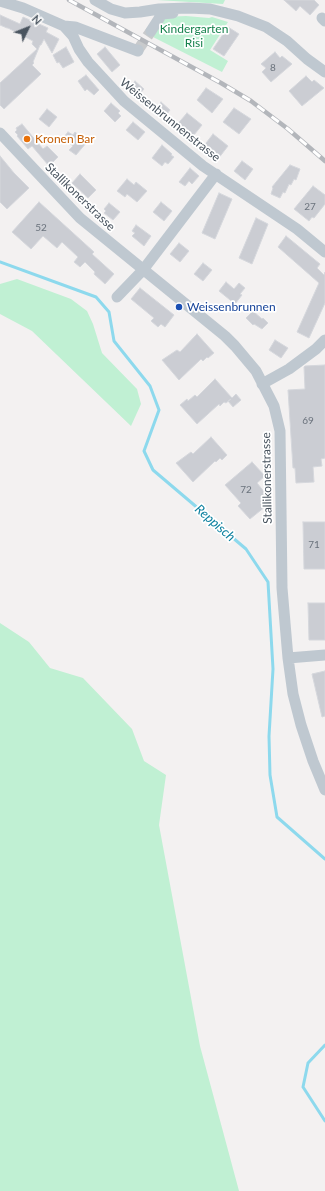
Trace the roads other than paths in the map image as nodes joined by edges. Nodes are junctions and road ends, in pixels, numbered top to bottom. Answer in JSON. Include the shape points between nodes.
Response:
{"nodes":[{"id":1,"x":95,"y":0,"type":"edge"},
{"id":2,"x":0,"y":1,"type":"edge"},
{"id":3,"x":210,"y":9,"type":"junction"},
{"id":4,"x":64,"y":26,"type":"junction"},
{"id":5,"x":151,"y":31,"type":"tunnel mouth"},
{"id":6,"x":138,"y":50,"type":"dead end"},
{"id":7,"x":325,"y":72,"type":"edge"},
{"id":8,"x":0,"y":133,"type":"edge"},
{"id":9,"x":216,"y":174,"type":"junction"},
{"id":10,"x":325,"y":252,"type":"edge"},
{"id":11,"x":143,"y":270,"type":"junction"},
{"id":12,"x":117,"y":297,"type":"dead end"},
{"id":13,"x":325,"y":340,"type":"edge"},
{"id":14,"x":262,"y":384,"type":"junction"},
{"id":15,"x":325,"y":655,"type":"edge"},
{"id":16,"x":288,"y":658,"type":"junction"},
{"id":17,"x":325,"y":790,"type":"edge"}],
"edges":[{"from":1,"to":3,"type":"street","via":[[125,13],[159,9]]},
{"from":2,"to":4,"type":"street","name":"Weissenbrunnenstrasse","via":[[24,8]]},
{"from":3,"to":5,"type":"street","via":[[209,16],[162,14]]},
{"from":3,"to":7,"type":"street","via":[[266,27]]},
{"from":4,"to":6,"type":"street","via":[[75,27]]},
{"from":4,"to":9,"type":"street","name":"Weissenbrunnenstrasse","via":[[88,62],[124,101]]},
{"from":8,"to":11,"type":"street","name":"Stallikonerstrasse","via":[[80,218]]},
{"from":9,"to":10,"type":"street","name":"Weissenbrunnenstrasse","via":[[297,229]]},
{"from":9,"to":11,"type":"street","name":"Weissenbrunnenstrasse"},
{"from":11,"to":12,"type":"street","name":"Weissenbrunnenstrasse"},
{"from":11,"to":14,"type":"street","name":"Stallikonerstrasse","via":[[224,336],[252,367]]},
{"from":13,"to":14,"type":"street","via":[[289,369]]},
{"from":14,"to":16,"type":"street","name":"Stallikonerstrasse","via":[[274,406],[280,432],[282,588]]},
{"from":15,"to":16,"type":"street"},
{"from":16,"to":17,"type":"street","name":"Stallikonerstrasse","via":[[301,725]]}]}
